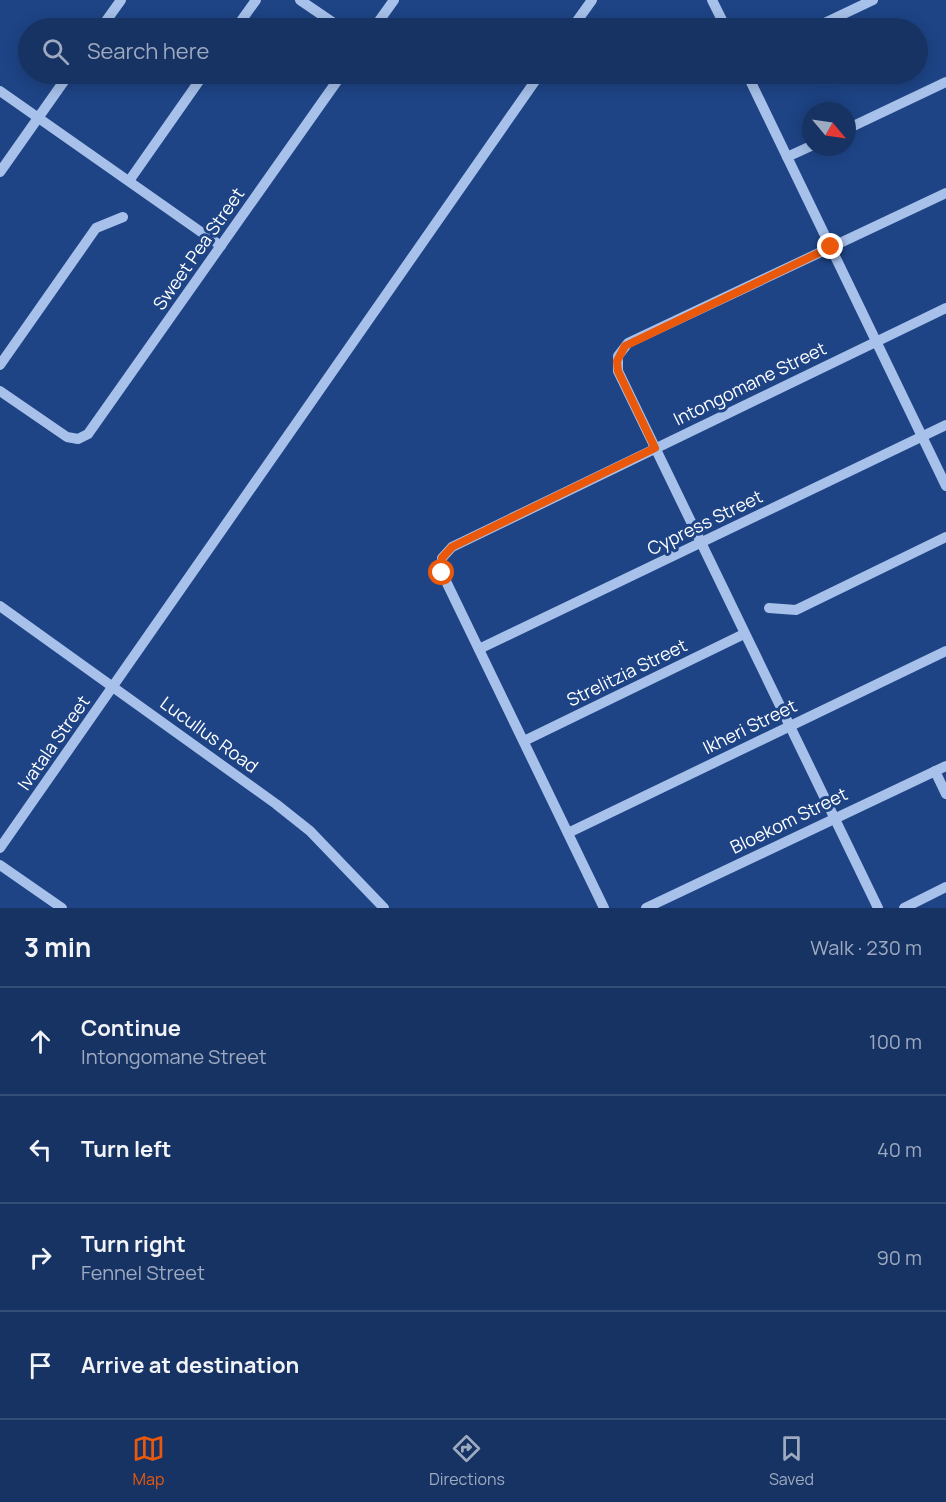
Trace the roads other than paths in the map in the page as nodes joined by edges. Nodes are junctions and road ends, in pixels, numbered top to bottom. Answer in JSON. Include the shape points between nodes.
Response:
{"nodes":[{"id":1,"x":121,"y":0,"type":"edge"},
{"id":2,"x":255,"y":0,"type":"edge"},
{"id":3,"x":300,"y":0,"type":"edge"},
{"id":4,"x":394,"y":0,"type":"edge"},
{"id":5,"x":592,"y":0,"type":"edge"},
{"id":6,"x":712,"y":0,"type":"edge"},
{"id":7,"x":873,"y":0,"type":"edge"},
{"id":8,"x":108,"y":18,"type":"edge"},
{"id":9,"x":243,"y":18,"type":"edge"},
{"id":10,"x":326,"y":18,"type":"edge"},
{"id":11,"x":381,"y":18,"type":"edge"},
{"id":12,"x":579,"y":18,"type":"edge"},
{"id":13,"x":721,"y":18,"type":"edge"},
{"id":14,"x":835,"y":18,"type":"edge"},
{"id":15,"x":946,"y":82,"type":"edge"},
{"id":16,"x":62,"y":84,"type":"edge"},
{"id":17,"x":197,"y":84,"type":"edge"},
{"id":18,"x":335,"y":84,"type":"edge"},
{"id":19,"x":533,"y":84,"type":"edge"},
{"id":20,"x":752,"y":84,"type":"edge"},
{"id":21,"x":0,"y":91,"type":"edge"},
{"id":22,"x":38,"y":117,"type":"junction"},
{"id":23,"x":856,"y":125,"type":"edge"},
{"id":24,"x":802,"y":150,"type":"edge"},
{"id":25,"x":787,"y":157,"type":"junction"},
{"id":26,"x":0,"y":172,"type":"edge"},
{"id":27,"x":129,"y":181,"type":"junction"},
{"id":28,"x":946,"y":193,"type":"edge"},
{"id":29,"x":123,"y":217,"type":"dead end"},
{"id":30,"x":221,"y":246,"type":"junction"},
{"id":31,"x":831,"y":247,"type":"junction"},
{"id":32,"x":946,"y":308,"type":"edge"},
{"id":33,"x":876,"y":342,"type":"junction"},
{"id":34,"x":0,"y":365,"type":"edge"},
{"id":35,"x":0,"y":391,"type":"edge"},
{"id":36,"x":946,"y":425,"type":"edge"},
{"id":37,"x":922,"y":437,"type":"junction"},
{"id":38,"x":655,"y":448,"type":"junction"},
{"id":39,"x":946,"y":486,"type":"edge"},
{"id":40,"x":946,"y":537,"type":"edge"},
{"id":41,"x":702,"y":543,"type":"junction"},
{"id":42,"x":0,"y":606,"type":"edge"},
{"id":43,"x":769,"y":608,"type":"dead end"},
{"id":44,"x":744,"y":634,"type":"junction"},
{"id":45,"x":479,"y":650,"type":"junction"},
{"id":46,"x":946,"y":651,"type":"edge"},
{"id":47,"x":114,"y":686,"type":"junction"},
{"id":48,"x":789,"y":727,"type":"junction"},
{"id":49,"x":524,"y":741,"type":"junction"},
{"id":50,"x":946,"y":766,"type":"edge"},
{"id":51,"x":935,"y":771,"type":"junction"},
{"id":52,"x":946,"y":794,"type":"edge"},
{"id":53,"x":834,"y":818,"type":"junction"},
{"id":54,"x":568,"y":833,"type":"junction"},
{"id":55,"x":0,"y":848,"type":"edge"},
{"id":56,"x":0,"y":865,"type":"edge"},
{"id":57,"x":946,"y":887,"type":"edge"},
{"id":58,"x":62,"y":908,"type":"edge"},
{"id":59,"x":384,"y":908,"type":"edge"},
{"id":60,"x":604,"y":908,"type":"edge"},
{"id":61,"x":646,"y":908,"type":"edge"},
{"id":62,"x":878,"y":908,"type":"edge"},
{"id":63,"x":904,"y":908,"type":"edge"}],
"edges":[{"from":1,"to":8,"type":"street"},
{"from":2,"to":9,"type":"street"},
{"from":3,"to":10,"type":"street"},
{"from":4,"to":11,"type":"street"},
{"from":5,"to":12,"type":"street"},
{"from":6,"to":13,"type":"street"},
{"from":7,"to":14,"type":"street"},
{"from":15,"to":23,"type":"street"},
{"from":16,"to":22,"type":"street"},
{"from":17,"to":27,"type":"street"},
{"from":18,"to":30,"type":"street","name":"Sweet Pea Street"},
{"from":19,"to":47,"type":"street","name":"Ivatala Street"},
{"from":20,"to":25,"type":"street"},
{"from":21,"to":22,"type":"street"},
{"from":22,"to":26,"type":"street"},
{"from":22,"to":27,"type":"street"},
{"from":24,"to":25,"type":"street"},
{"from":25,"to":31,"type":"street"},
{"from":27,"to":30,"type":"street"},
{"from":28,"to":31,"type":"street"},
{"from":29,"to":34,"type":"street","via":[[96,228]]},
{"from":30,"to":35,"type":"street","name":"Sweet Pea Street","via":[[92,430],[78,439],[67,437]]},
{"from":31,"to":33,"type":"street"},
{"from":31,"to":38,"type":"street","via":[[628,343],[620,352],[618,371]]},
{"from":32,"to":33,"type":"street","name":"Intongomane Street"},
{"from":33,"to":37,"type":"street"},
{"from":33,"to":38,"type":"street","name":"Intongomane Street"},
{"from":36,"to":37,"type":"street","name":"Cypress Street"},
{"from":37,"to":39,"type":"street"},
{"from":37,"to":41,"type":"street","name":"Cypress Street"},
{"from":38,"to":41,"type":"street"},
{"from":38,"to":45,"type":"street","name":"Intongomane Street","via":[[452,547],[442,558],[442,573]]},
{"from":40,"to":43,"type":"street","via":[[796,610]]},
{"from":41,"to":44,"type":"street"},
{"from":41,"to":45,"type":"street","name":"Cypress Street"},
{"from":42,"to":47,"type":"street","name":"Lucullus Road"},
{"from":44,"to":48,"type":"street"},
{"from":44,"to":49,"type":"street","name":"Strelitzia Street"},
{"from":45,"to":49,"type":"street"},
{"from":46,"to":48,"type":"street","name":"Ikheri Street"},
{"from":47,"to":55,"type":"street","name":"Ivatala Street"},
{"from":47,"to":59,"type":"street","name":"Lucullus Road","via":[[310,831]]},
{"from":48,"to":53,"type":"street"},
{"from":48,"to":54,"type":"street","name":"Ikheri Street"},
{"from":49,"to":54,"type":"street"},
{"from":50,"to":51,"type":"street","name":"Bloekom Street"},
{"from":51,"to":52,"type":"street"},
{"from":51,"to":53,"type":"street","name":"Bloekom Street"},
{"from":53,"to":61,"type":"street","name":"Bloekom Street"},
{"from":53,"to":62,"type":"street"},
{"from":54,"to":60,"type":"street"},
{"from":56,"to":58,"type":"street"},
{"from":57,"to":63,"type":"street"}]}
